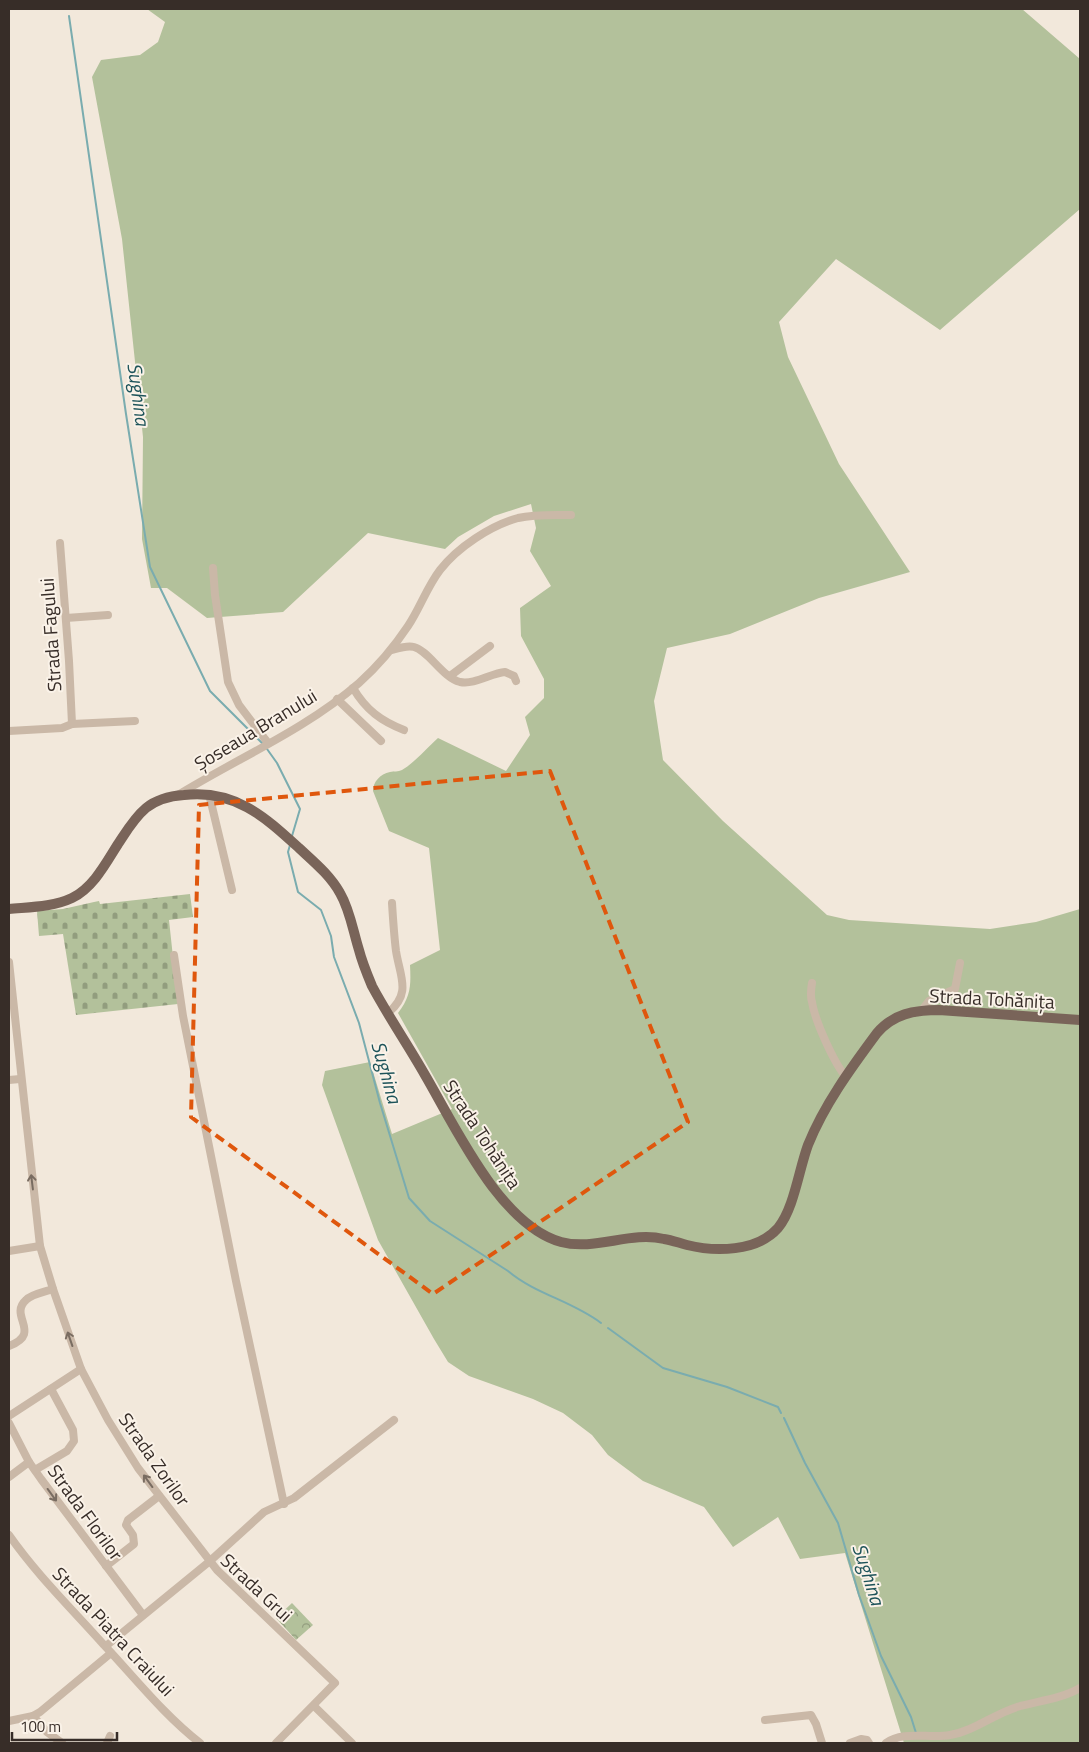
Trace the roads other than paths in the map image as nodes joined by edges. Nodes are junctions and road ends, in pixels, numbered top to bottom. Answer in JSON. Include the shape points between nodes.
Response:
{"nodes":[{"id":1,"x":571,"y":515,"type":"dead end"},
{"id":2,"x":60,"y":544,"type":"dead end"},
{"id":3,"x":212,"y":568,"type":"dead end"},
{"id":4,"x":108,"y":615,"type":"dead end"},
{"id":5,"x":66,"y":618,"type":"junction"},
{"id":6,"x":490,"y":646,"type":"dead end"},
{"id":7,"x":392,"y":650,"type":"junction"},
{"id":8,"x":450,"y":676,"type":"junction"},
{"id":9,"x":516,"y":682,"type":"dead end"},
{"id":10,"x":353,"y":688,"type":"junction"},
{"id":11,"x":337,"y":699,"type":"junction"},
{"id":12,"x":135,"y":721,"type":"dead end"},
{"id":13,"x":72,"y":724,"type":"junction"},
{"id":14,"x":404,"y":730,"type":"dead end"},
{"id":15,"x":9,"y":731,"type":"edge"},
{"id":16,"x":381,"y":741,"type":"dead end"},
{"id":17,"x":268,"y":743,"type":"junction"},
{"id":18,"x":209,"y":794,"type":"junction"},
{"id":19,"x":176,"y":796,"type":"junction"},
{"id":20,"x":232,"y":890,"type":"dead end"},
{"id":21,"x":392,"y":903,"type":"dead end"},
{"id":22,"x":9,"y":909,"type":"edge"},
{"id":23,"x":174,"y":955,"type":"dead end"},
{"id":24,"x":9,"y":962,"type":"edge"},
{"id":25,"x":960,"y":963,"type":"dead end"},
{"id":26,"x":812,"y":982,"type":"dead end"},
{"id":27,"x":922,"y":1010,"type":"junction"},
{"id":28,"x":388,"y":1013,"type":"junction"},
{"id":29,"x":1080,"y":1020,"type":"edge"},
{"id":30,"x":413,"y":1055,"type":"joint"},
{"id":31,"x":846,"y":1077,"type":"junction"},
{"id":32,"x":20,"y":1079,"type":"junction"},
{"id":33,"x":9,"y":1080,"type":"edge"},
{"id":34,"x":40,"y":1246,"type":"junction"},
{"id":35,"x":9,"y":1251,"type":"edge"},
{"id":36,"x":53,"y":1289,"type":"junction"},
{"id":37,"x":9,"y":1346,"type":"edge"},
{"id":38,"x":81,"y":1369,"type":"junction"},
{"id":39,"x":51,"y":1389,"type":"junction"},
{"id":40,"x":9,"y":1416,"type":"edge"},
{"id":41,"x":394,"y":1420,"type":"dead end"},
{"id":42,"x":9,"y":1423,"type":"edge"},
{"id":43,"x":29,"y":1462,"type":"junction"},
{"id":44,"x":34,"y":1470,"type":"junction"},
{"id":45,"x":9,"y":1477,"type":"edge"},
{"id":46,"x":159,"y":1496,"type":"junction"},
{"id":47,"x":284,"y":1504,"type":"junction"},
{"id":48,"x":9,"y":1535,"type":"edge"},
{"id":49,"x":210,"y":1561,"type":"junction"},
{"id":50,"x":106,"y":1566,"type":"junction"},
{"id":51,"x":143,"y":1615,"type":"junction"},
{"id":52,"x":106,"y":1646,"type":"junction"},
{"id":53,"x":112,"y":1653,"type":"junction"},
{"id":54,"x":1080,"y":1688,"type":"edge"},
{"id":55,"x":314,"y":1706,"type":"junction"},
{"id":56,"x":33,"y":1716,"type":"junction"},
{"id":57,"x":765,"y":1720,"type":"dead end"},
{"id":58,"x":9,"y":1721,"type":"edge"},
{"id":59,"x":62,"y":1743,"type":"edge"},
{"id":60,"x":200,"y":1743,"type":"edge"},
{"id":61,"x":276,"y":1743,"type":"edge"},
{"id":62,"x":352,"y":1743,"type":"edge"},
{"id":63,"x":822,"y":1743,"type":"edge"},
{"id":64,"x":850,"y":1743,"type":"edge"},
{"id":65,"x":869,"y":1743,"type":"edge"},
{"id":66,"x":886,"y":1743,"type":"edge"}],
"edges":[{"from":1,"to":7,"type":"street","name":"Șoseaua Branului","via":[[516,519],[495,527],[464,547],[440,570]]},
{"from":2,"to":5,"type":"street","name":"Strada Fagului"},
{"from":3,"to":17,"type":"street","via":[[228,682],[239,705]]},
{"from":4,"to":5,"type":"street"},
{"from":5,"to":13,"type":"street","name":"Strada Fagului"},
{"from":6,"to":8,"type":"street"},
{"from":7,"to":8,"type":"street","via":[[406,646],[417,648]]},
{"from":7,"to":10,"type":"street","name":"Șoseaua Branului"},
{"from":8,"to":9,"type":"street","via":[[463,682],[505,672],[514,676]]},
{"from":10,"to":11,"type":"street","name":"Șoseaua Branului"},
{"from":10,"to":14,"type":"street","via":[[371,712]]},
{"from":11,"to":16,"type":"street"},
{"from":11,"to":17,"type":"street","name":"Șoseaua Branului","via":[[298,727]]},
{"from":12,"to":13,"type":"street"},
{"from":13,"to":15,"type":"street","via":[[62,728]]},
{"from":17,"to":19,"type":"street","name":"Șoseaua Branului"},
{"from":18,"to":19,"type":"main road","name":"Șoseaua Branului"},
{"from":18,"to":20,"type":"street"},
{"from":18,"to":28,"type":"main road","name":"Șoseaua Branului","via":[[241,803],[265,818],[324,872],[340,892],[372,986]]},
{"from":19,"to":22,"type":"main road","name":"Șoseaua Branului","via":[[156,802],[140,813],[99,872],[79,894],[54,903]]},
{"from":21,"to":28,"type":"street","via":[[403,988],[398,1003]]},
{"from":23,"to":47,"type":"street","via":[[182,1016]]},
{"from":24,"to":32,"type":"street","name":"Strada Zorilor"},
{"from":25,"to":27,"type":"street","via":[[955,990],[929,1001]]},
{"from":26,"to":31,"type":"street","via":[[814,1011],[833,1058]]},
{"from":27,"to":29,"type":"main road","name":"Strada Tohănița"},
{"from":27,"to":31,"type":"main road","name":"Strada Tohănița","via":[[900,1016],[884,1026]]},
{"from":28,"to":30,"type":"main road","name":"Șoseaua Branului"},
{"from":30,"to":31,"type":"main road","name":"Strada Tohănița","via":[[476,1164],[499,1195],[535,1228],[571,1244],[646,1236],[702,1248],[726,1249],[766,1238],[783,1220],[815,1128]]},
{"from":32,"to":33,"type":"street"},
{"from":34,"to":32,"type":"street","name":"Strada Zorilor","one_way":true},
{"from":34,"to":35,"type":"street"},
{"from":34,"to":36,"type":"street","name":"Strada Zorilor"},
{"from":36,"to":37,"type":"street","via":[[30,1297],[23,1304],[24,1334],[20,1341]]},
{"from":38,"to":36,"type":"street","name":"Strada Zorilor","one_way":true},
{"from":38,"to":39,"type":"street"},
{"from":46,"to":38,"type":"street","name":"Strada Zorilor","one_way":true,"via":[[123,1445]]},
{"from":39,"to":40,"type":"street"},
{"from":39,"to":44,"type":"street","via":[[73,1430],[74,1441],[67,1451]]},
{"from":41,"to":47,"type":"street"},
{"from":42,"to":43,"type":"street","name":"Strada Florilor"},
{"from":43,"to":44,"type":"street","name":"Strada Florilor"},
{"from":43,"to":45,"type":"street"},
{"from":44,"to":50,"type":"street","name":"Strada Florilor","one_way":true},
{"from":46,"to":49,"type":"street","name":"Strada Zorilor"},
{"from":46,"to":50,"type":"street","via":[[128,1520],[126,1525],[133,1534],[134,1544]]},
{"from":47,"to":49,"type":"street","via":[[264,1512]]},
{"from":48,"to":52,"type":"street","name":"Strada Piatra Craiului","via":[[36,1570]]},
{"from":49,"to":51,"type":"street","name":"Strada Grui"},
{"from":49,"to":55,"type":"street","name":"Strada Grui","via":[[335,1683]]},
{"from":50,"to":51,"type":"street","name":"Strada Florilor"},
{"from":51,"to":52,"type":"street","name":"Strada Grui"},
{"from":52,"to":53,"type":"street","name":"Strada Piatra Craiului"},
{"from":53,"to":56,"type":"street"},
{"from":53,"to":60,"type":"street","name":"Strada Piatra Craiului"},
{"from":54,"to":66,"type":"street","via":[[1017,1707],[958,1734],[911,1736]]},
{"from":55,"to":61,"type":"street","name":"Strada Grui"},
{"from":55,"to":62,"type":"street"},
{"from":56,"to":58,"type":"street"},
{"from":56,"to":59,"type":"street"},
{"from":57,"to":63,"type":"street","via":[[811,1715]]},
{"from":64,"to":65,"type":"street","via":[[861,1738]]}]}
